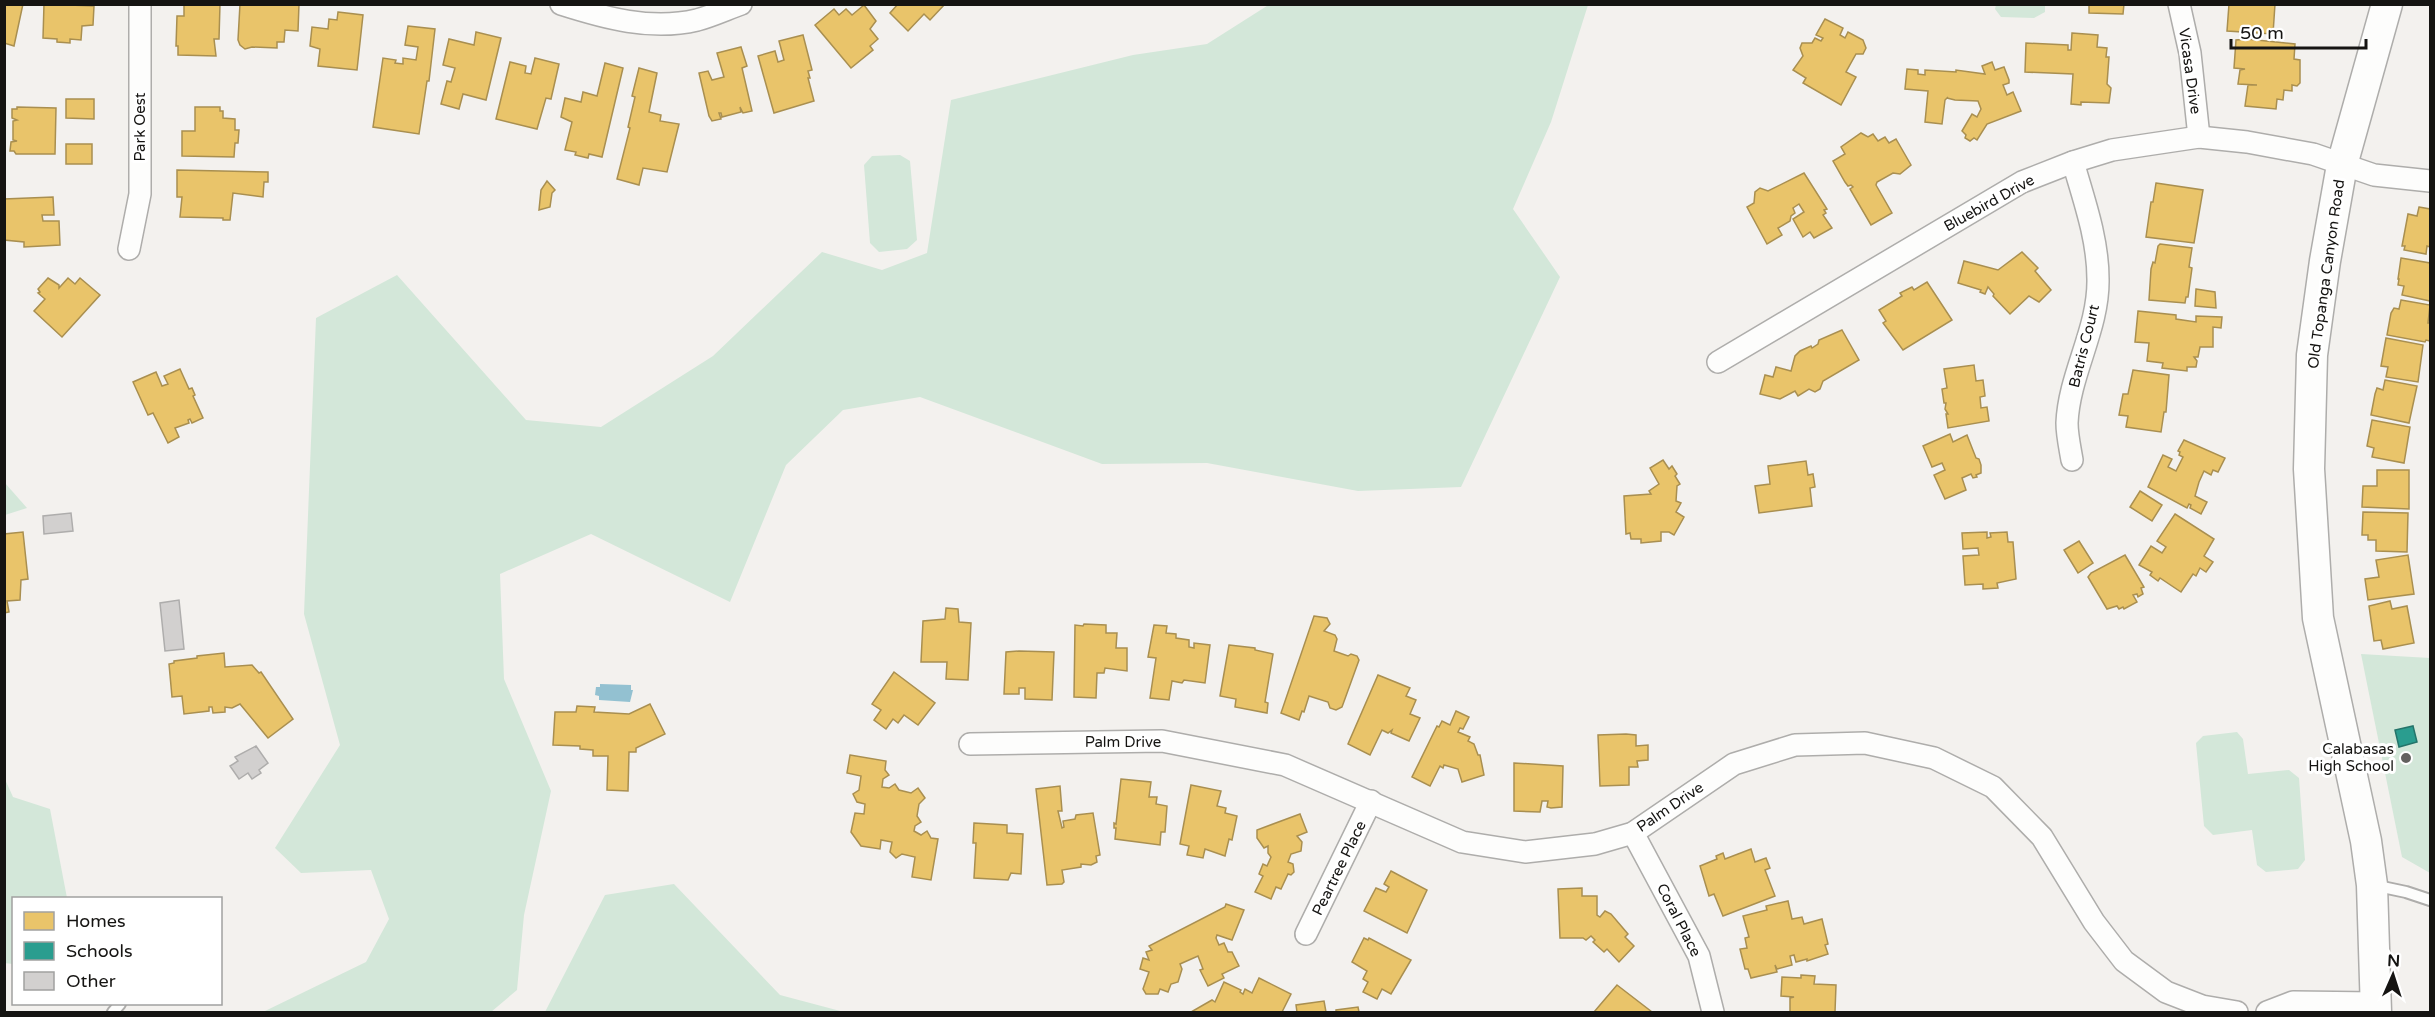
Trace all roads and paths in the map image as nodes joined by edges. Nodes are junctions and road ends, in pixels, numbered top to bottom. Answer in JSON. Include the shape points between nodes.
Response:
{"nodes":[{"id":1,"x":140,"y":4,"type":"edge"},
{"id":2,"x":561,"y":4,"type":"edge"},
{"id":3,"x":741,"y":4,"type":"edge"},
{"id":4,"x":2179,"y":4,"type":"edge"},
{"id":5,"x":2387,"y":4,"type":"edge"},
{"id":6,"x":2199,"y":137,"type":"junction"},
{"id":7,"x":2073,"y":162,"type":"junction"},
{"id":8,"x":2342,"y":165,"type":"junction"},
{"id":9,"x":2430,"y":181,"type":"edge"},
{"id":10,"x":129,"y":249,"type":"dead end"},
{"id":11,"x":1718,"y":362,"type":"dead end"},
{"id":12,"x":2072,"y":460,"type":"dead end"},
{"id":13,"x":970,"y":744,"type":"dead end"},
{"id":14,"x":1371,"y":801,"type":"junction"},
{"id":15,"x":1633,"y":833,"type":"junction"},
{"id":16,"x":2372,"y":885,"type":"junction"},
{"id":17,"x":2430,"y":900,"type":"edge"},
{"id":18,"x":1306,"y":934,"type":"dead end"},
{"id":19,"x":2376,"y":1008,"type":"edge"},
{"id":20,"x":1713,"y":1012,"type":"edge"},
{"id":21,"x":2237,"y":1012,"type":"edge"},
{"id":22,"x":2267,"y":1012,"type":"edge"}],
"edges":[{"from":1,"to":10,"type":"street","name":"Park Oest","via":[[140,194]]},
{"from":2,"to":3,"type":"street","via":[[610,19],[653,24],[696,20]]},
{"from":4,"to":6,"type":"street","name":"Vicasa Drive","via":[[2190,53]]},
{"from":5,"to":8,"type":"street","name":"Old Topanga Canyon Road"},
{"from":6,"to":7,"type":"street","name":"Bluebird Drive","via":[[2112,150]]},
{"from":6,"to":8,"type":"street","name":"Bluebird Drive","via":[[2313,154]]},
{"from":7,"to":11,"type":"street","name":"Bluebird Drive","via":[[2022,182]]},
{"from":7,"to":12,"type":"street","name":"Batris Court","via":[[2094,237],[2098,280],[2094,315],[2071,396],[2067,425]]},
{"from":8,"to":9,"type":"street","name":"Bluebird Drive","via":[[2374,175]]},
{"from":8,"to":16,"type":"street","name":"Old Topanga Canyon Road","via":[[2312,355],[2309,469],[2318,618]]},
{"from":13,"to":14,"type":"street","name":"Palm Drive","via":[[1162,741],[1285,765]]},
{"from":14,"to":15,"type":"street","name":"Palm Drive","via":[[1462,842],[1525,852],[1594,844]]},
{"from":14,"to":18,"type":"street","name":"Peartree Place"},
{"from":15,"to":20,"type":"street","name":"Coral Place","via":[[1699,956]]},
{"from":15,"to":21,"type":"street","name":"Palm Drive","via":[[1734,764],[1796,745],[1865,743],[1934,759],[1993,787],[2042,837],[2094,922],[2124,961],[2166,992],[2202,1006]]},
{"from":16,"to":17,"type":"lane"},
{"from":16,"to":19,"type":"street","name":"Old Topanga Canyon Road"},
{"from":19,"to":22,"type":"street","via":[[2293,1002]]}]}
